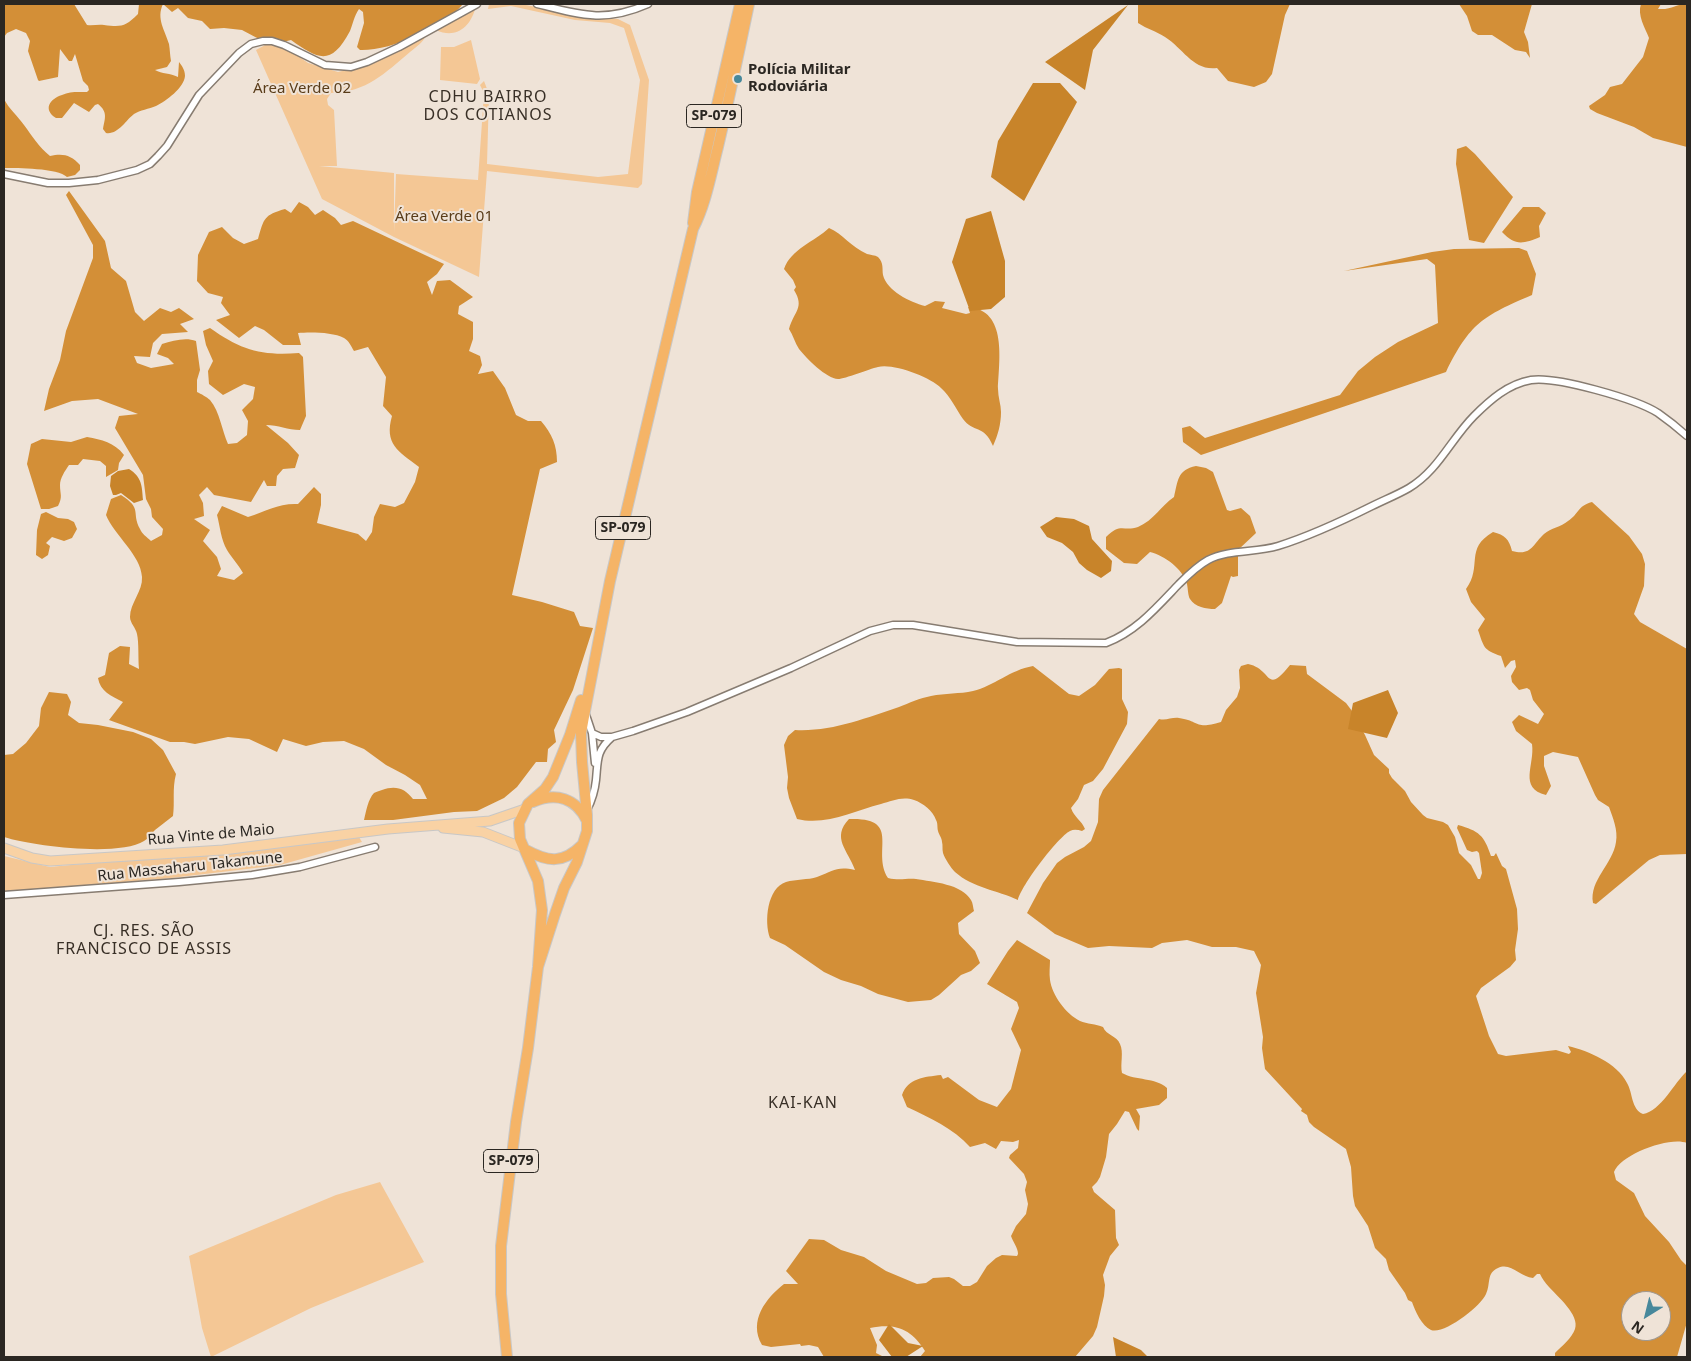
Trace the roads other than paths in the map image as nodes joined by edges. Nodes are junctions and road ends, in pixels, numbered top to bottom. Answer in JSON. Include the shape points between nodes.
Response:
{"nodes":[{"id":1,"x":477,"y":4,"type":"edge"},
{"id":2,"x":537,"y":4,"type":"edge"},
{"id":3,"x":648,"y":4,"type":"edge"},
{"id":4,"x":740,"y":4,"type":"edge"},
{"id":5,"x":749,"y":4,"type":"edge"},
{"id":6,"x":731,"y":67,"type":"junction"},
{"id":7,"x":723,"y":78,"type":"junction"},
{"id":8,"x":733,"y":80,"type":"junction"},
{"id":9,"x":4,"y":174,"type":"edge"},
{"id":10,"x":693,"y":229,"type":"junction"},
{"id":11,"x":1687,"y":436,"type":"edge"},
{"id":12,"x":594,"y":659,"type":"junction"},
{"id":13,"x":585,"y":710,"type":"junction"},
{"id":14,"x":592,"y":733,"type":"junction"},
{"id":15,"x":612,"y":737,"type":"junction"},
{"id":16,"x":596,"y":779,"type":"junction"},
{"id":17,"x":526,"y":807,"type":"junction"},
{"id":18,"x":587,"y":810,"type":"junction"},
{"id":19,"x":587,"y":822,"type":"junction"},
{"id":20,"x":422,"y":826,"type":"junction"},
{"id":21,"x":584,"y":842,"type":"junction"},
{"id":22,"x":375,"y":847,"type":"dead end"},
{"id":23,"x":4,"y":848,"type":"edge"},
{"id":24,"x":525,"y":849,"type":"junction"},
{"id":25,"x":4,"y":895,"type":"edge"},
{"id":26,"x":538,"y":966,"type":"junction"},
{"id":27,"x":507,"y":1357,"type":"edge"}],
"edges":[{"from":1,"to":9,"type":"street","via":[[400,47],[351,67],[325,65],[272,41],[251,44],[199,94],[158,156],[137,170],[69,183],[48,183]]},
{"from":2,"to":3,"type":"street","via":[[570,12],[611,16]]},
{"from":4,"to":6,"type":"highway","number":"SP-079"},
{"from":5,"to":6,"type":"highway"},
{"from":6,"to":7,"type":"highway","number":"SP-079"},
{"from":6,"to":8,"type":"highway"},
{"from":7,"to":8,"type":"highway"},
{"from":7,"to":10,"type":"highway","number":"SP-079","via":[[697,192]]},
{"from":8,"to":10,"type":"highway","via":[[710,180]]},
{"from":10,"to":12,"type":"highway","number":"SP-079"},
{"from":11,"to":15,"type":"street","via":[[1657,412],[1638,404],[1566,382],[1531,380],[1510,387],[1492,400],[1473,417],[1427,475],[1407,489],[1278,546],[1206,561],[1140,624],[1106,643],[1018,642],[913,625],[893,625],[870,631],[687,712]]},
{"from":12,"to":13,"type":"highway","number":"SP-079"},
{"from":12,"to":17,"type":"highway","number":"SP-079","via":[[560,764],[544,789]]},
{"from":13,"to":14,"type":"street"},
{"from":13,"to":18,"type":"highway","number":"SP-079","via":[[581,733]]},
{"from":14,"to":15,"type":"street"},
{"from":14,"to":16,"type":"street"},
{"from":15,"to":16,"type":"street","via":[[598,754]]},
{"from":16,"to":18,"type":"street"},
{"from":17,"to":19,"type":"highway","via":[[547,797],[566,798],[580,810]]},
{"from":17,"to":20,"type":"main road","name":"Rua Vinte de Maio","via":[[490,821]]},
{"from":17,"to":24,"type":"highway","number":"SP-079","via":[[520,819],[519,832]]},
{"from":18,"to":19,"type":"highway","number":"SP-079"},
{"from":19,"to":21,"type":"highway","number":"SP-079"},
{"from":20,"to":23,"type":"main road","name":"Rua Vinte de Maio","via":[[223,850],[72,860],[32,858]]},
{"from":20,"to":24,"type":"main road","name":"Rua Vinte de Maio","via":[[483,832]]},
{"from":21,"to":24,"type":"highway","via":[[572,854],[555,860]]},
{"from":21,"to":26,"type":"highway","number":"SP-079","via":[[564,888]]},
{"from":22,"to":25,"type":"street","name":"Rua Massaharu Takamune","via":[[300,867],[252,875]]},
{"from":24,"to":26,"type":"highway","number":"SP-079","via":[[538,881],[542,910]]},
{"from":26,"to":27,"type":"highway","number":"SP-079","via":[[501,1246],[501,1294]]}]}
